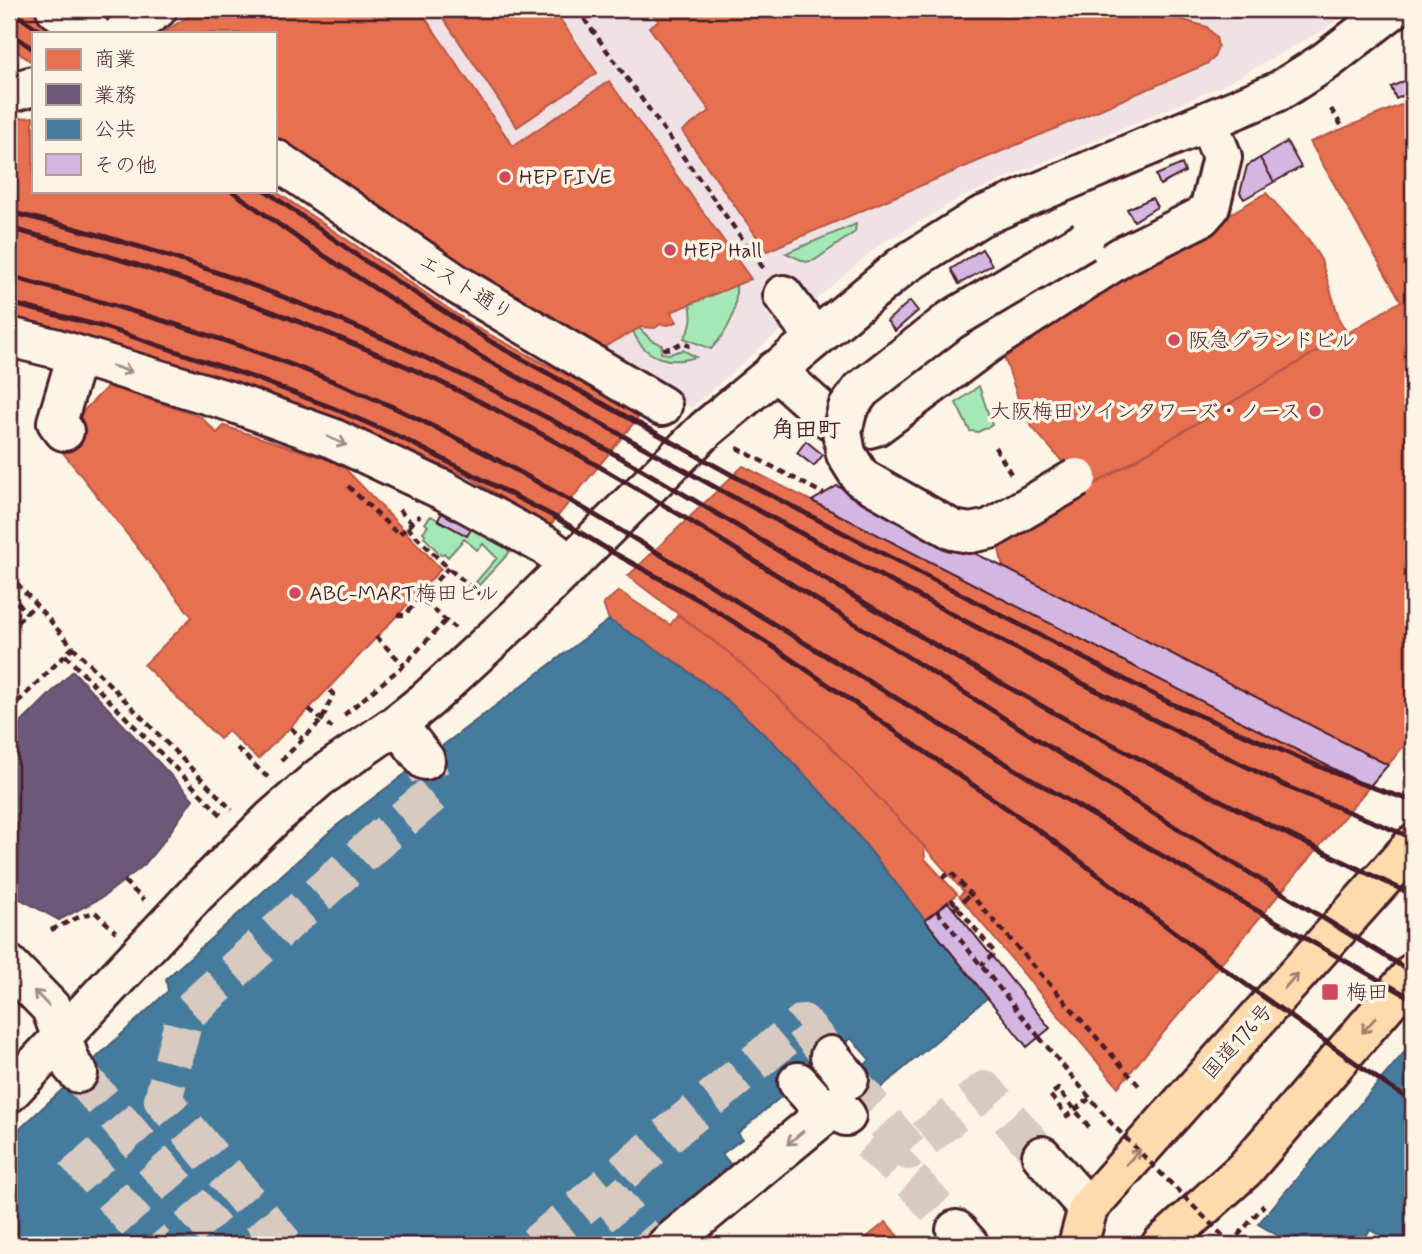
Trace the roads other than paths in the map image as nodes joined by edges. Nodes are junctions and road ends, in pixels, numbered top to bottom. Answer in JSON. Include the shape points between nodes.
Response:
{"nodes":[{"id":1,"x":56,"y":9,"type":"edge"},
{"id":2,"x":157,"y":9,"type":"edge"},
{"id":3,"x":1392,"y":9,"type":"edge"},
{"id":4,"x":90,"y":32,"type":"edge"},
{"id":5,"x":124,"y":32,"type":"edge"},
{"id":6,"x":32,"y":86,"type":"edge"},
{"id":7,"x":9,"y":93,"type":"edge"},
{"id":8,"x":1208,"y":122,"type":"junction"},
{"id":9,"x":276,"y":160,"type":"edge"},
{"id":10,"x":1121,"y":257,"type":"junction"},
{"id":11,"x":783,"y":296,"type":"road end"},
{"id":12,"x":9,"y":337,"type":"edge"},
{"id":13,"x":815,"y":338,"type":"junction"},
{"id":14,"x":77,"y":355,"type":"junction"},
{"id":15,"x":775,"y":370,"type":"junction"},
{"id":16,"x":662,"y":406,"type":"dead end"},
{"id":17,"x":64,"y":431,"type":"dead end"},
{"id":18,"x":1077,"y":478,"type":"dead end"},
{"id":19,"x":570,"y":565,"type":"junction"},
{"id":20,"x":397,"y":724,"type":"junction"},
{"id":21,"x":425,"y":760,"type":"tunnel mouth"},
{"id":22,"x":1413,"y":845,"type":"edge"},
{"id":23,"x":9,"y":965,"type":"edge"},
{"id":24,"x":1413,"y":973,"type":"edge"},
{"id":25,"x":62,"y":1037,"type":"junction"},
{"id":26,"x":78,"y":1073,"type":"tunnel mouth"},
{"id":27,"x":798,"y":1082,"type":"tunnel mouth"},
{"id":28,"x":9,"y":1093,"type":"edge"},
{"id":29,"x":1042,"y":1156,"type":"tunnel mouth"},
{"id":30,"x":1245,"y":1169,"type":"junction"},
{"id":31,"x":1088,"y":1208,"type":"junction"},
{"id":32,"x":654,"y":1243,"type":"edge"},
{"id":33,"x":1077,"y":1245,"type":"edge"},
{"id":34,"x":1161,"y":1245,"type":"edge"},
{"id":35,"x":1192,"y":1245,"type":"edge"}],
"edges":[{"from":1,"to":4,"type":"street"},
{"from":2,"to":5,"type":"street"},
{"from":3,"to":8,"type":"street","via":[[1279,91]]},
{"from":6,"to":7,"type":"street"},
{"from":8,"to":10,"type":"street","via":[[1222,157],[1210,207],[1201,217]]},
{"from":8,"to":13,"type":"street","via":[[980,217],[901,267]]},
{"from":9,"to":16,"type":"street","name":"エスト通り","via":[[458,285]]},
{"from":10,"to":15,"type":"street","via":[[988,343],[876,426],[853,432],[831,420]]},
{"from":10,"to":18,"type":"street","bridge":true,"via":[[1101,237],[1084,241],[951,320],[861,390],[848,408],[842,431],[846,454],[861,478],[953,530],[970,533],[990,528]]},
{"from":11,"to":13,"type":"street"},
{"from":12,"to":14,"type":"street"},
{"from":13,"to":15,"type":"street"},
{"from":14,"to":17,"type":"street","via":[[57,422]]},
{"from":14,"to":19,"type":"street","one_way":true,"via":[[229,401],[332,439],[443,490],[546,546]]},
{"from":15,"to":19,"type":"street","via":[[705,430]]},
{"from":19,"to":20,"type":"street"},
{"from":20,"to":21,"type":"street"},
{"from":20,"to":25,"type":"street","via":[[320,777],[273,818]]},
{"from":31,"to":22,"type":"highway","name":"国道176号","one_way":true},
{"from":25,"to":23,"type":"street","one_way":true,"via":[[51,1008]]},
{"from":24,"to":30,"type":"highway","one_way":true},
{"from":25,"to":26,"type":"street"},
{"from":25,"to":28,"type":"street"},
{"from":27,"to":32,"type":"street","one_way":true,"via":[[836,1115]]},
{"from":29,"to":31,"type":"street"},
{"from":30,"to":34,"type":"highway"},
{"from":30,"to":35,"type":"highway"},
{"from":31,"to":33,"type":"highway","name":"国道176号"}]}
